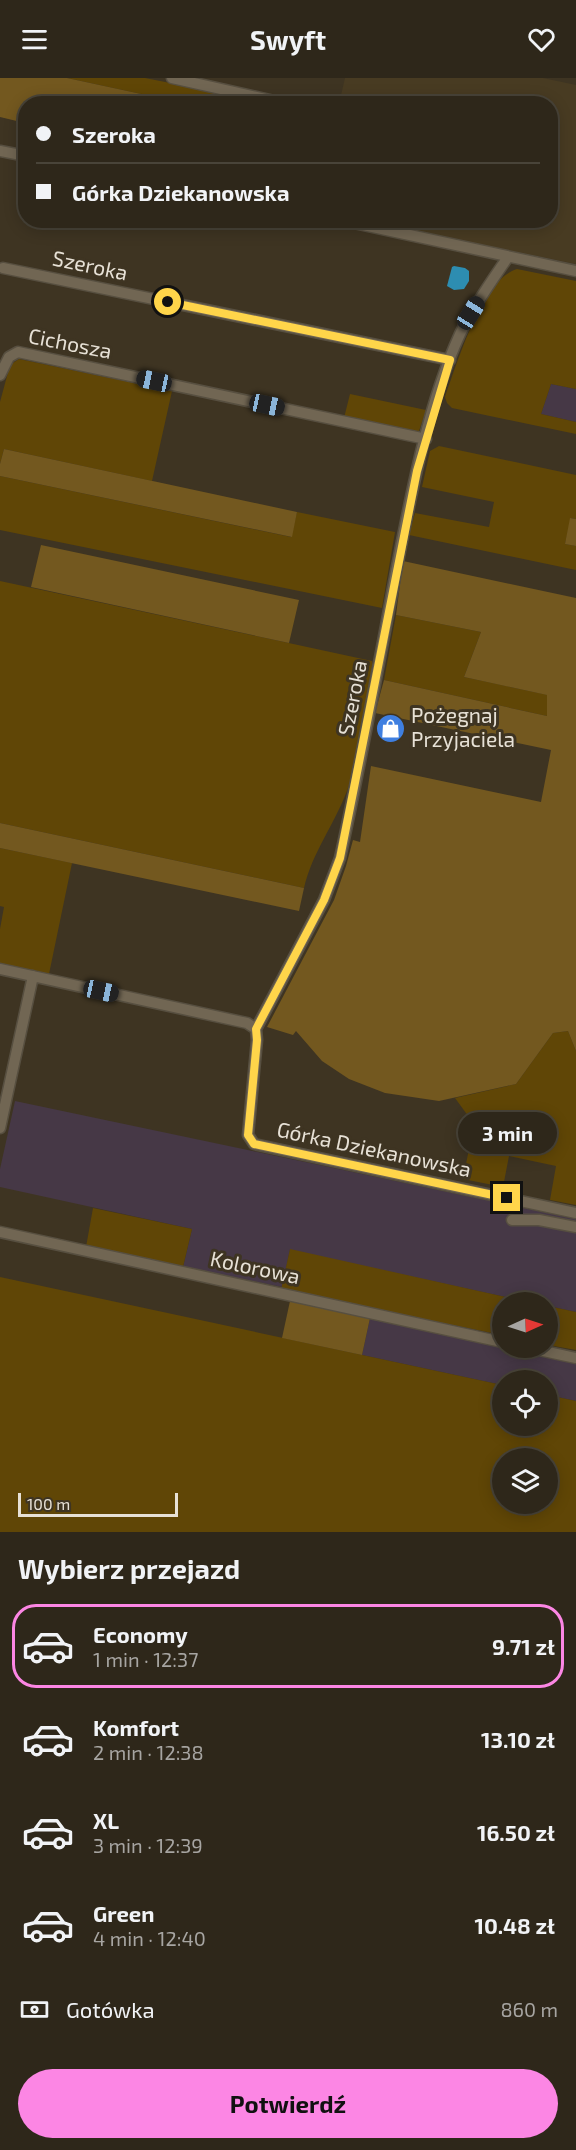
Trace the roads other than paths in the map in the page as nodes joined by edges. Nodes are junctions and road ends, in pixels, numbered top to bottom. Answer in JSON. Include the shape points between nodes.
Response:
{"nodes":[{"id":1,"x":172,"y":78,"type":"edge"},
{"id":2,"x":252,"y":96,"type":"edge"},
{"id":3,"x":0,"y":151,"type":"edge"},
{"id":4,"x":18,"y":154,"type":"edge"},
{"id":5,"x":376,"y":228,"type":"edge"},
{"id":6,"x":508,"y":257,"type":"junction"},
{"id":7,"x":3,"y":268,"type":"dead end"},
{"id":8,"x":576,"y":271,"type":"edge"},
{"id":9,"x":450,"y":360,"type":"junction"},
{"id":10,"x":0,"y":375,"type":"edge"},
{"id":11,"x":426,"y":439,"type":"junction"},
{"id":12,"x":0,"y":969,"type":"edge"},
{"id":13,"x":33,"y":976,"type":"junction"},
{"id":14,"x":256,"y":1029,"type":"junction"},
{"id":15,"x":0,"y":1128,"type":"edge"},
{"id":16,"x":576,"y":1213,"type":"edge"},
{"id":17,"x":512,"y":1220,"type":"dead end"},
{"id":18,"x":576,"y":1227,"type":"edge"},
{"id":19,"x":0,"y":1232,"type":"edge"},
{"id":20,"x":492,"y":1340,"type":"edge"},
{"id":21,"x":558,"y":1354,"type":"edge"},
{"id":22,"x":576,"y":1358,"type":"edge"}],
"edges":[{"from":1,"to":2,"type":"street"},
{"from":3,"to":4,"type":"street"},
{"from":5,"to":6,"type":"street"},
{"from":6,"to":8,"type":"street"},
{"from":6,"to":9,"type":"street","name":"Szeroka","via":[[471,313]]},
{"from":7,"to":9,"type":"street","name":"Szeroka"},
{"from":9,"to":11,"type":"street","name":"Szeroka"},
{"from":10,"to":11,"type":"street","name":"Cichosza","via":[[9,357],[18,352]]},
{"from":11,"to":14,"type":"street","name":"Szeroka","via":[[340,858],[324,900]]},
{"from":12,"to":13,"type":"street"},
{"from":13,"to":14,"type":"street","via":[[234,1019]]},
{"from":13,"to":15,"type":"street"},
{"from":14,"to":16,"type":"street","name":"Górka Dziekanowska","via":[[248,1135],[254,1144]]},
{"from":17,"to":18,"type":"street"},
{"from":19,"to":20,"type":"street","name":"Kolorowa"},
{"from":21,"to":22,"type":"street"}]}
